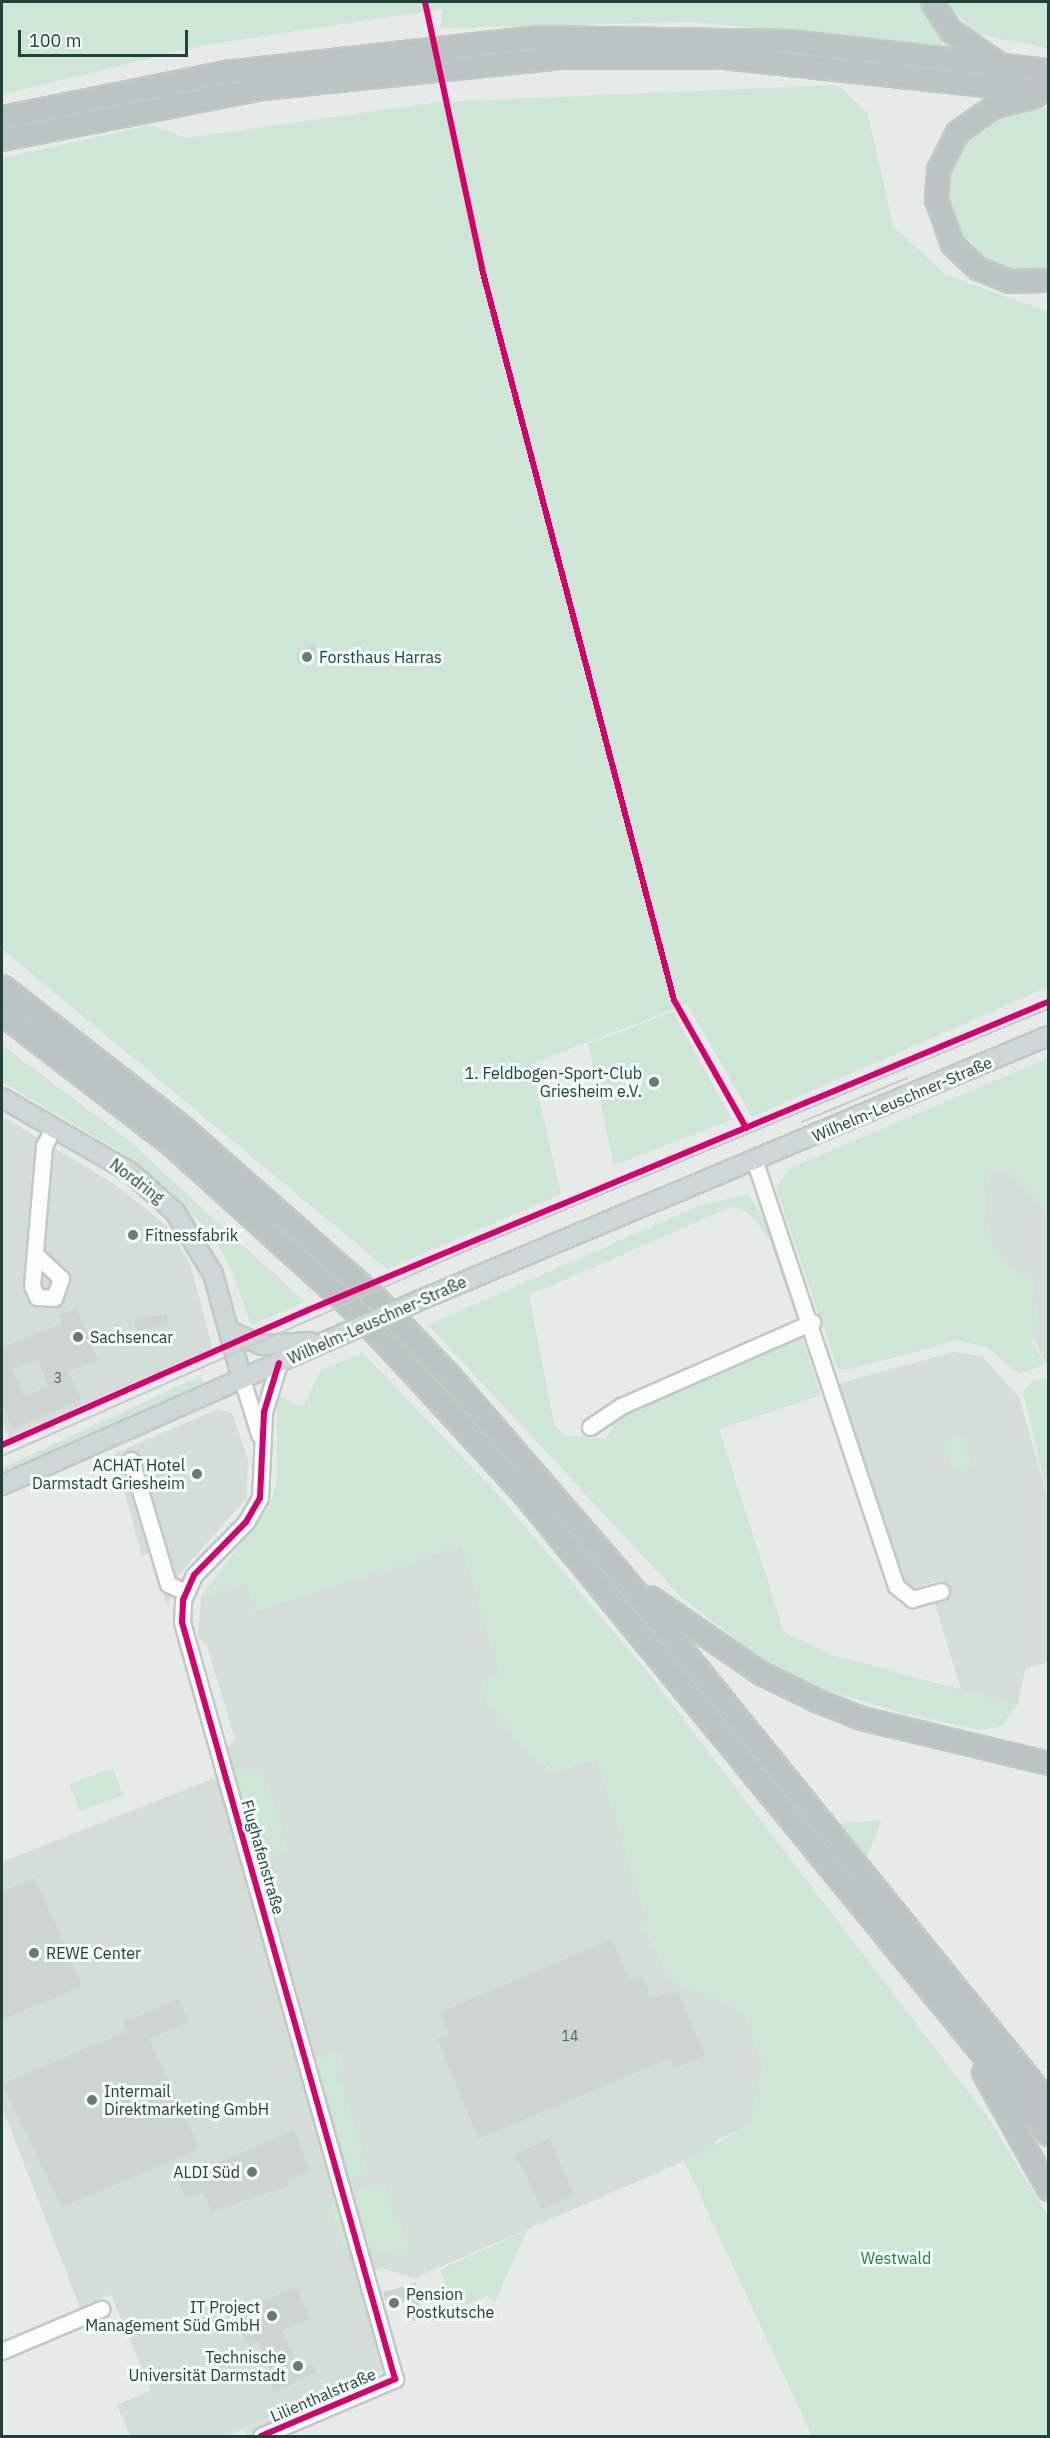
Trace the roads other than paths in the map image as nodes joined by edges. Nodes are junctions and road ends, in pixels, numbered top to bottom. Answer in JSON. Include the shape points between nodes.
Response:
{"nodes":[{"id":1,"x":933,"y":2,"type":"edge"},
{"id":2,"x":1000,"y":65,"type":"junction"},
{"id":3,"x":1048,"y":70,"type":"edge"},
{"id":4,"x":1048,"y":93,"type":"edge"},
{"id":5,"x":2,"y":117,"type":"edge"},
{"id":6,"x":2,"y":139,"type":"edge"},
{"id":7,"x":1048,"y":280,"type":"edge"},
{"id":8,"x":2,"y":986,"type":"edge"},
{"id":9,"x":2,"y":1014,"type":"edge"},
{"id":10,"x":1048,"y":1036,"type":"edge"},
{"id":11,"x":2,"y":1098,"type":"edge"},
{"id":12,"x":52,"y":1128,"type":"junction"},
{"id":13,"x":755,"y":1162,"type":"junction"},
{"id":14,"x":35,"y":1254,"type":"dead end"},
{"id":15,"x":812,"y":1322,"type":"junction"},
{"id":16,"x":229,"y":1331,"type":"junction"},
{"id":17,"x":334,"y":1338,"type":"junction"},
{"id":18,"x":279,"y":1363,"type":"junction"},
{"id":19,"x":242,"y":1379,"type":"junction"},
{"id":20,"x":590,"y":1427,"type":"dead end"},
{"id":21,"x":263,"y":1449,"type":"junction"},
{"id":22,"x":131,"y":1460,"type":"dead end"},
{"id":23,"x":2,"y":1485,"type":"edge"},
{"id":24,"x":625,"y":1579,"type":"junction"},
{"id":25,"x":940,"y":1591,"type":"dead end"},
{"id":26,"x":185,"y":1592,"type":"junction"},
{"id":27,"x":1048,"y":1763,"type":"edge"},
{"id":28,"x":960,"y":2030,"type":"junction"},
{"id":29,"x":1048,"y":2102,"type":"edge"},
{"id":30,"x":1048,"y":2134,"type":"edge"},
{"id":31,"x":1048,"y":2189,"type":"edge"},
{"id":32,"x":100,"y":2309,"type":"dead end"},
{"id":33,"x":2,"y":2351,"type":"edge"},
{"id":34,"x":395,"y":2379,"type":"joint"},
{"id":35,"x":261,"y":2436,"type":"edge"}],
"edges":[{"from":1,"to":2,"type":"highway","via":[[950,30]]},
{"from":2,"to":3,"type":"highway"},
{"from":2,"to":5,"type":"highway","via":[[730,38],[537,37],[225,72]]},
{"from":4,"to":6,"type":"highway","via":[[723,57],[563,57],[262,88]]},
{"from":4,"to":7,"type":"highway","via":[[994,106],[967,122],[942,158],[936,192],[946,233],[977,268],[1010,281]]},
{"from":8,"to":24,"type":"highway","via":[[185,1129],[376,1298]]},
{"from":9,"to":28,"type":"highway","via":[[172,1145],[354,1311],[524,1494]]},
{"from":10,"to":13,"type":"main road","name":"Wilhelm-Leuschner-Straße"},
{"from":11,"to":12,"type":"main road","name":"Nordring"},
{"from":12,"to":14,"type":"street","via":[[44,1146]]},
{"from":12,"to":16,"type":"main road","name":"Nordring","via":[[129,1172],[175,1212],[206,1259]]},
{"from":13,"to":15,"type":"street","via":[[762,1195],[782,1233]]},
{"from":13,"to":17,"type":"main road","name":"Wilhelm-Leuschner-Straße","bridge":true},
{"from":15,"to":20,"type":"street","via":[[621,1406]]},
{"from":15,"to":25,"type":"street","via":[[896,1586],[912,1599]]},
{"from":16,"to":17,"type":"main road","via":[[262,1345]]},
{"from":16,"to":19,"type":"main road","name":"Nordring"},
{"from":17,"to":18,"type":"main road","name":"Wilhelm-Leuschner-Straße"},
{"from":18,"to":19,"type":"main road","name":"Wilhelm-Leuschner-Straße"},
{"from":18,"to":21,"type":"street","via":[[266,1401]]},
{"from":19,"to":21,"type":"street"},
{"from":19,"to":23,"type":"main road","name":"Wilhelm-Leuschner-Straße"},
{"from":21,"to":26,"type":"street","via":[[263,1489],[253,1514],[200,1568]]},
{"from":22,"to":26,"type":"street","via":[[168,1584]]},
{"from":24,"to":27,"type":"highway","via":[[761,1673],[816,1700],[861,1718]]},
{"from":24,"to":29,"type":"highway"},
{"from":26,"to":34,"type":"street","name":"Flughafenstraße","via":[[185,1638]]},
{"from":28,"to":30,"type":"highway"},
{"from":28,"to":31,"type":"highway"},
{"from":32,"to":33,"type":"street"},
{"from":34,"to":35,"type":"street","name":"Lilienthalstraße"}]}
